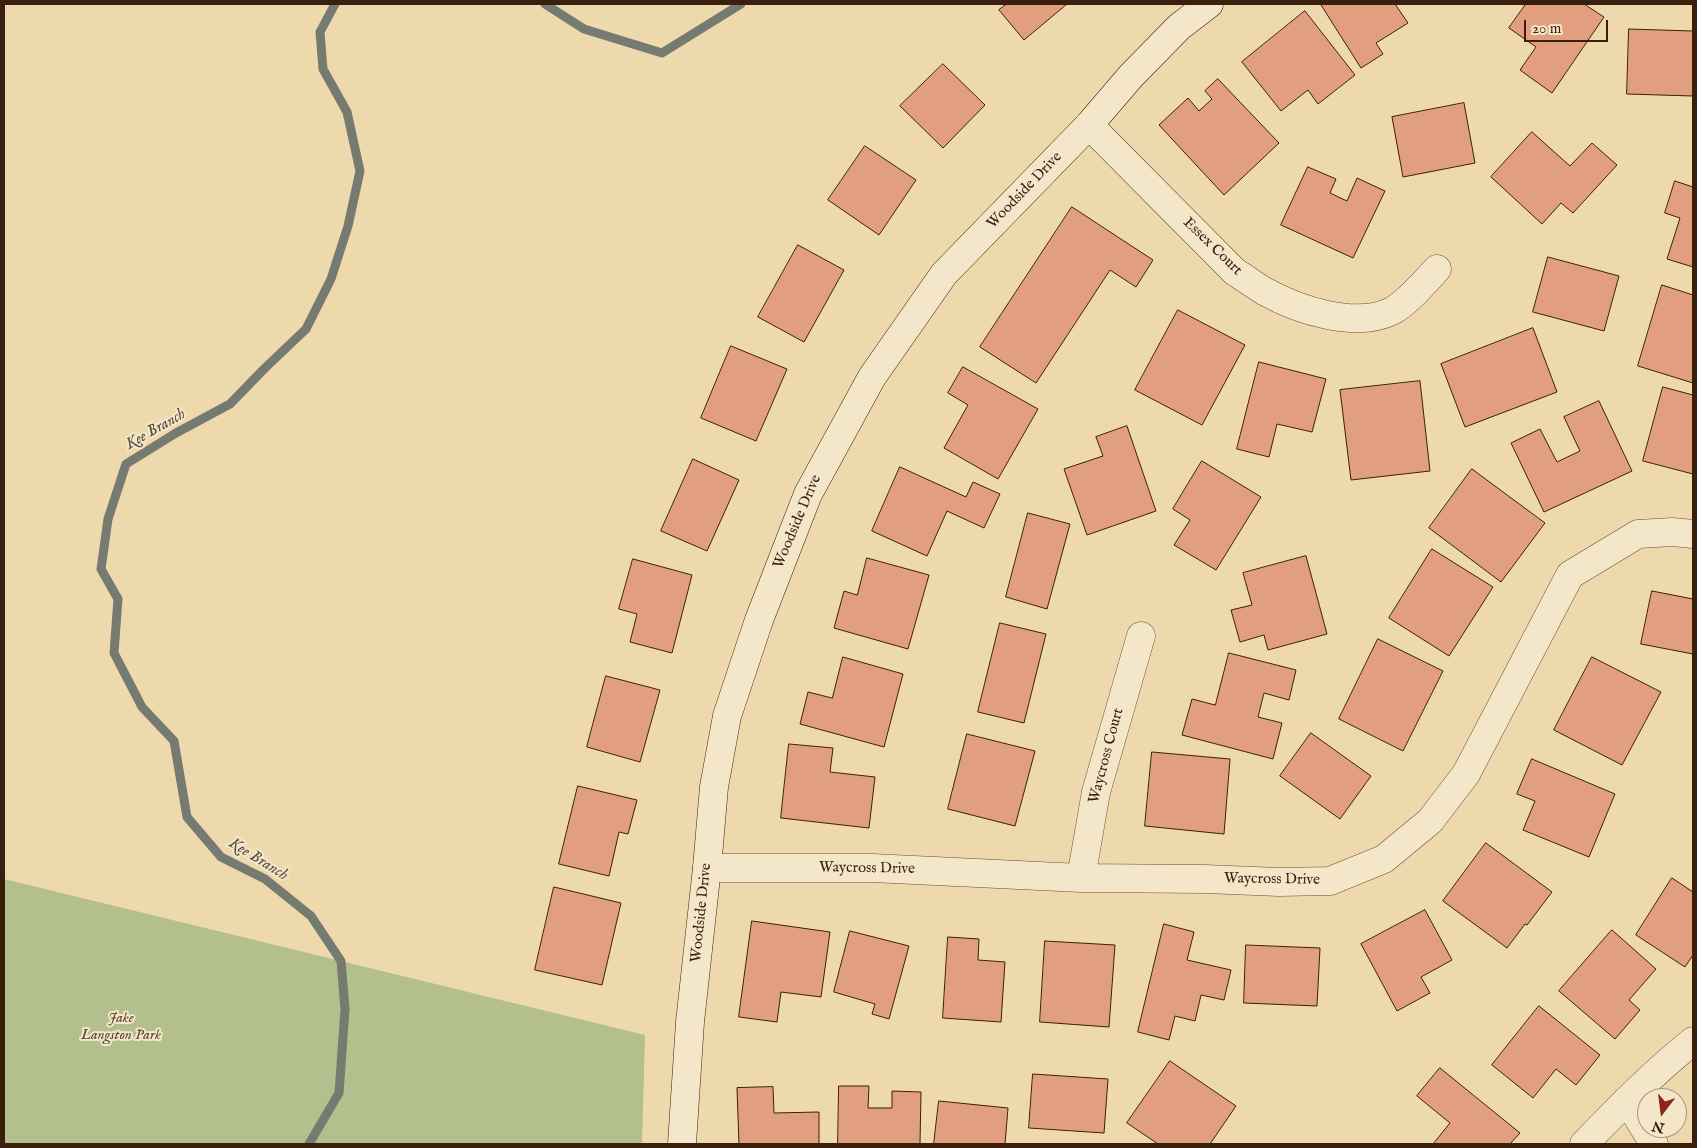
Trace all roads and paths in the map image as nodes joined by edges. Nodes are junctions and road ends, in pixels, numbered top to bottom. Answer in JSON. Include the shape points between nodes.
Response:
{"nodes":[{"id":1,"x":1208,"y":4,"type":"edge"},
{"id":2,"x":1089,"y":125,"type":"junction"},
{"id":3,"x":1437,"y":269,"type":"dead end"},
{"id":4,"x":1693,"y":534,"type":"edge"},
{"id":5,"x":1141,"y":636,"type":"dead end"},
{"id":6,"x":707,"y":868,"type":"junction"},
{"id":7,"x":1081,"y":878,"type":"junction"},
{"id":8,"x":1693,"y":1041,"type":"edge"},
{"id":9,"x":1627,"y":1100,"type":"junction"},
{"id":10,"x":682,"y":1144,"type":"edge"},
{"id":11,"x":1584,"y":1144,"type":"edge"},
{"id":12,"x":1654,"y":1144,"type":"edge"}],
"edges":[{"from":1,"to":2,"type":"street","name":"Woodside Drive","via":[[1138,69]]},
{"from":2,"to":3,"type":"street","name":"Essex Court","via":[[1235,272],[1293,305],[1346,318],[1369,318],[1393,310],[1420,289]]},
{"from":2,"to":6,"type":"street","name":"Woodside Drive","via":[[944,274],[872,377],[808,494],[759,620],[727,716],[714,787]]},
{"from":4,"to":7,"type":"street","name":"Waycross Drive","via":[[1638,534],[1570,575],[1466,774],[1430,821],[1384,859],[1330,881]]},
{"from":5,"to":7,"type":"street","name":"Waycross Court","via":[[1096,792]]},
{"from":6,"to":7,"type":"street","name":"Waycross Drive","via":[[872,868]]},
{"from":6,"to":10,"type":"street","name":"Woodside Drive","via":[[690,1022]]},
{"from":8,"to":9,"type":"street"},
{"from":9,"to":11,"type":"street"},
{"from":9,"to":12,"type":"street"}]}
